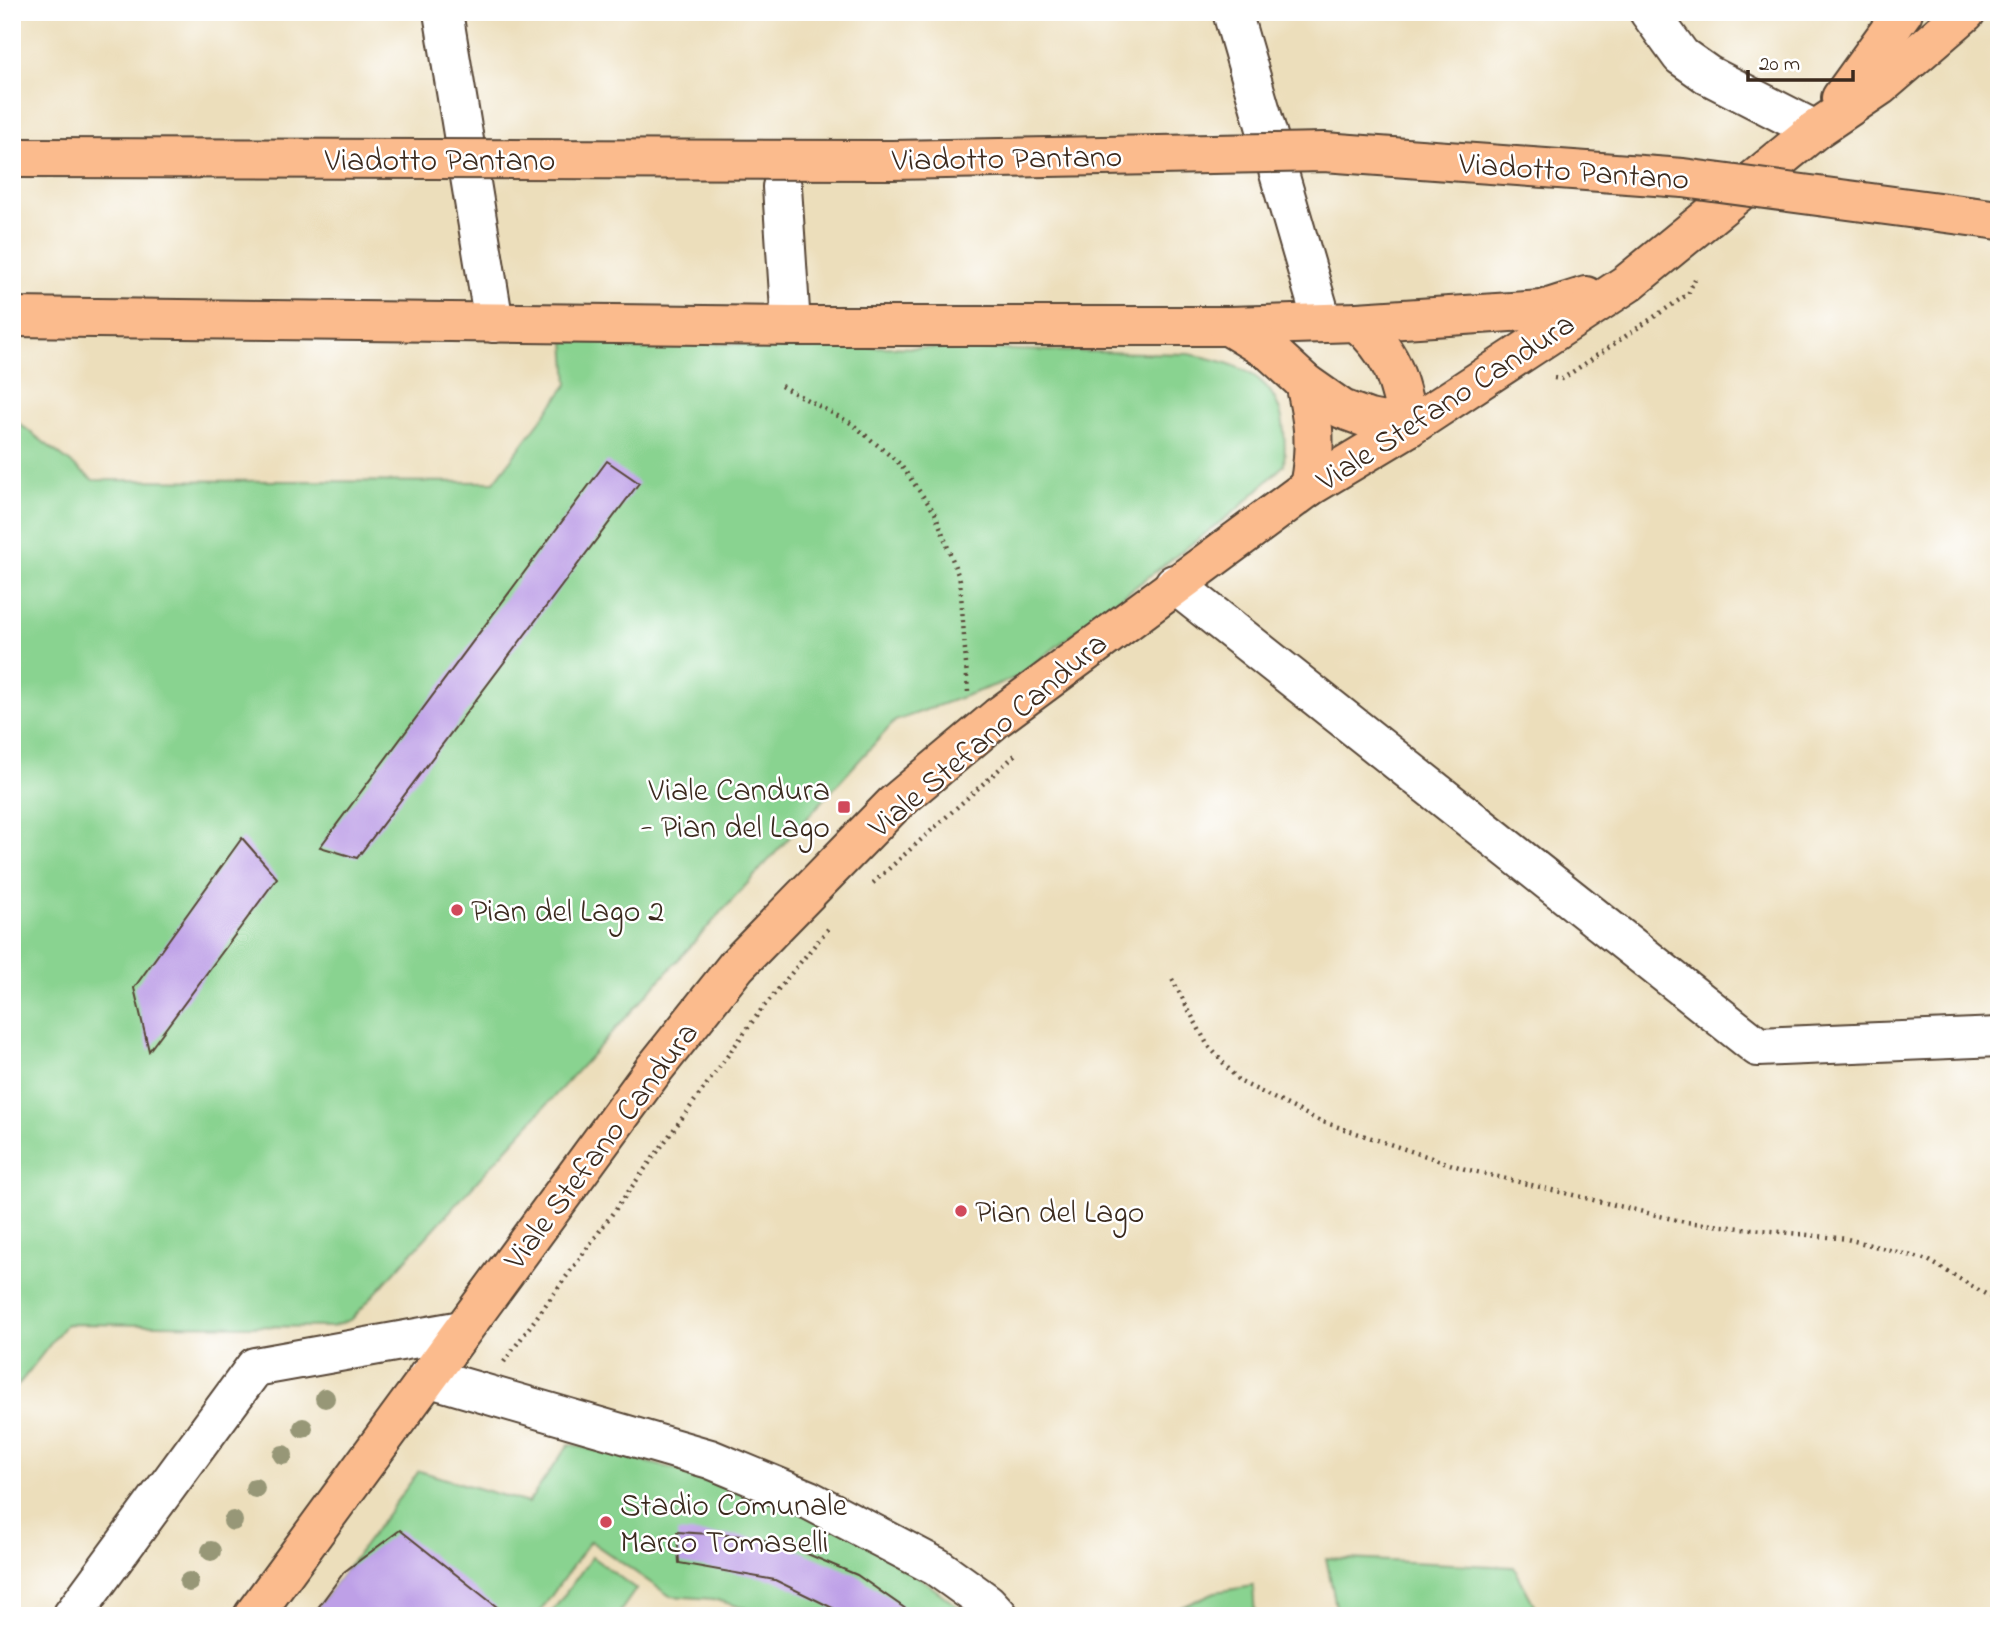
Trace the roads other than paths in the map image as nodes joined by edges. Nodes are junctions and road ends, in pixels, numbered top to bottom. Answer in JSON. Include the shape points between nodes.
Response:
{"nodes":[{"id":1,"x":443,"y":12,"type":"edge"},
{"id":2,"x":1232,"y":12,"type":"edge"},
{"id":3,"x":1649,"y":12,"type":"edge"},
{"id":4,"x":1903,"y":12,"type":"edge"},
{"id":5,"x":1966,"y":12,"type":"edge"},
{"id":6,"x":1815,"y":130,"type":"junction"},
{"id":7,"x":12,"y":158,"type":"edge"},
{"id":8,"x":782,"y":187,"type":"dead end"},
{"id":9,"x":1999,"y":220,"type":"edge"},
{"id":10,"x":1628,"y":283,"type":"junction"},
{"id":11,"x":12,"y":317,"type":"edge"},
{"id":12,"x":1340,"y":322,"type":"junction"},
{"id":13,"x":495,"y":323,"type":"junction"},
{"id":14,"x":791,"y":326,"type":"junction"},
{"id":15,"x":1228,"y":326,"type":"junction"},
{"id":16,"x":1305,"y":383,"type":"junction"},
{"id":17,"x":1409,"y":427,"type":"junction"},
{"id":18,"x":1309,"y":487,"type":"junction"},
{"id":19,"x":1174,"y":584,"type":"junction"},
{"id":20,"x":1999,"y":1037,"type":"edge"},
{"id":21,"x":462,"y":1331,"type":"junction"},
{"id":22,"x":427,"y":1377,"type":"junction"},
{"id":23,"x":72,"y":1616,"type":"edge"},
{"id":24,"x":253,"y":1616,"type":"edge"},
{"id":25,"x":999,"y":1616,"type":"edge"}],
"edges":[{"from":1,"to":13,"type":"street"},
{"from":2,"to":12,"type":"street"},
{"from":3,"to":6,"type":"street","via":[[1681,57]]},
{"from":4,"to":6,"type":"main road","name":"Viale Stefano Candura"},
{"from":5,"to":6,"type":"main road","name":"Viale Stefano Candura","via":[[1880,86]]},
{"from":6,"to":10,"type":"main road","name":"Viale Stefano Candura"},
{"from":7,"to":9,"type":"main road","name":"Viadotto Pantano","bridge":true,"via":[[892,160],[1324,152],[1683,178]]},
{"from":8,"to":14,"type":"street"},
{"from":10,"to":12,"type":"main road","via":[[1542,310]]},
{"from":10,"to":17,"type":"main road","name":"Viale Stefano Candura"},
{"from":11,"to":13,"type":"main road"},
{"from":12,"to":15,"type":"main road"},
{"from":12,"to":17,"type":"main road","via":[[1381,344],[1392,365]]},
{"from":13,"to":14,"type":"main road"},
{"from":14,"to":15,"type":"main road"},
{"from":15,"to":16,"type":"main road","via":[[1271,352]]},
{"from":16,"to":17,"type":"main road","via":[[1342,409]]},
{"from":16,"to":18,"type":"main road","via":[[1316,452]]},
{"from":17,"to":18,"type":"main road","name":"Viale Stefano Candura"},
{"from":18,"to":19,"type":"main road","name":"Viale Stefano Candura"},
{"from":19,"to":20,"type":"street","via":[[1758,1047]]},
{"from":19,"to":21,"type":"main road","name":"Viale Stefano Candura","via":[[971,738],[894,804],[737,965],[655,1068]]},
{"from":21,"to":22,"type":"main road","name":"Viale Stefano Candura"},
{"from":21,"to":23,"type":"street","via":[[255,1367]]},
{"from":22,"to":24,"type":"main road","name":"Viale Stefano Candura"},
{"from":22,"to":25,"type":"street","via":[[710,1459],[810,1500],[937,1567]]}]}
